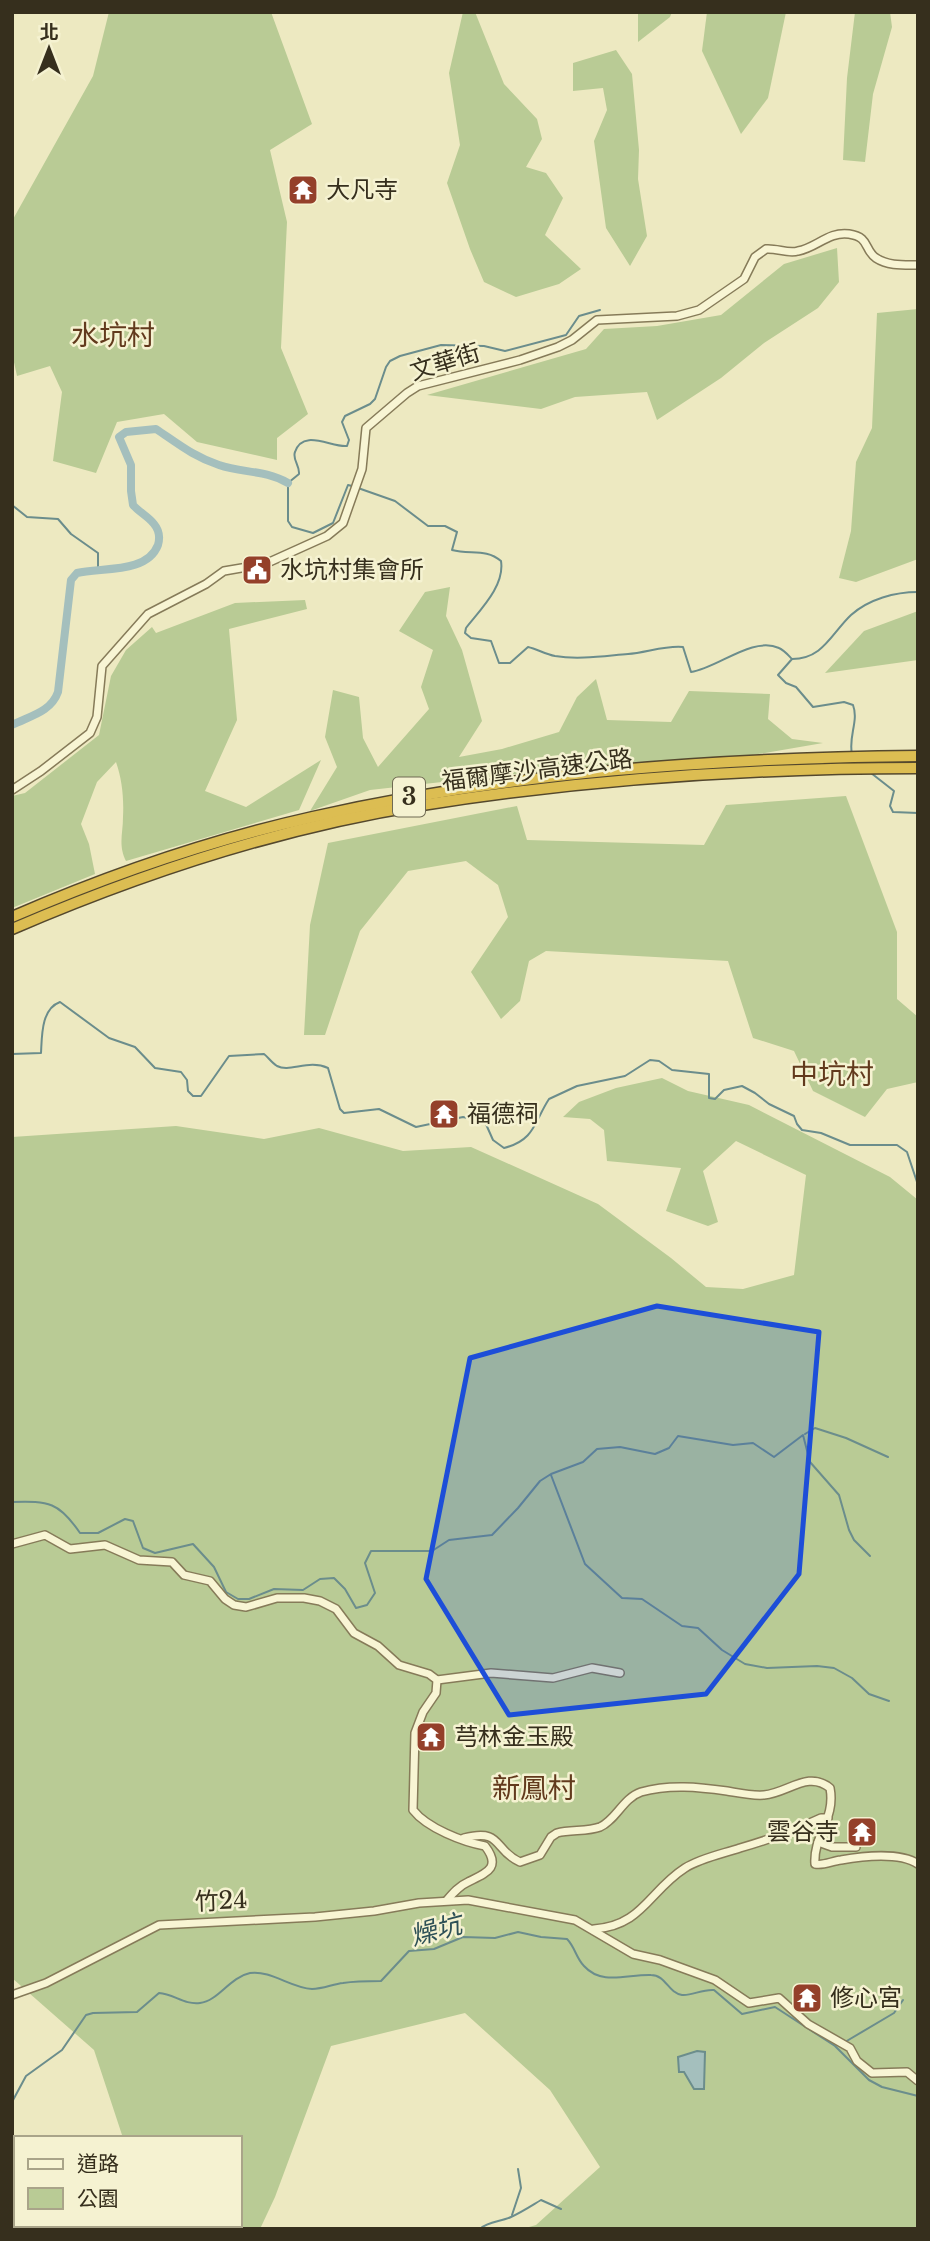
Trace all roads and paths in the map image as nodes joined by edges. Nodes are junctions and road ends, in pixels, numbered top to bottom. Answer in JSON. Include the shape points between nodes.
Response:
{"nodes":[{"id":1,"x":918,"y":265,"type":"edge"},
{"id":2,"x":918,"y":756,"type":"edge"},
{"id":3,"x":918,"y":768,"type":"edge"},
{"id":4,"x":12,"y":790,"type":"edge"},
{"id":5,"x":12,"y":916,"type":"edge"},
{"id":6,"x":12,"y":929,"type":"edge"},
{"id":7,"x":12,"y":1544,"type":"edge"},
{"id":8,"x":620,"y":1673,"type":"dead end"},
{"id":9,"x":436,"y":1680,"type":"junction"},
{"id":10,"x":828,"y":1818,"type":"junction"},
{"id":11,"x":464,"y":1838,"type":"junction"},
{"id":12,"x":818,"y":1842,"type":"junction"},
{"id":13,"x":856,"y":1846,"type":"dead end"},
{"id":14,"x":918,"y":1864,"type":"edge"},
{"id":15,"x":668,"y":1872,"type":"dead end"},
{"id":16,"x":662,"y":1887,"type":"junction"},
{"id":17,"x":446,"y":1900,"type":"junction"},
{"id":18,"x":593,"y":1929,"type":"junction"},
{"id":19,"x":12,"y":1995,"type":"edge"},
{"id":20,"x":918,"y":2081,"type":"edge"}],
"edges":[{"from":1,"to":4,"type":"street","name":"文華街","via":[[886,263],[874,257],[862,239],[849,234],[831,236],[798,251],[766,249],[755,257],[744,279],[699,310],[674,317],[597,320],[558,347],[418,386],[369,424],[364,461],[343,523],[327,536],[262,566],[224,571],[153,611],[102,666],[97,717],[90,733]]},
{"from":2,"to":5,"type":"highway","name":"福爾摩沙高速公路","number":"3","via":[[680,765],[418,795],[314,816],[208,845]]},
{"from":3,"to":6,"type":"highway","name":"福爾摩沙高速公路","number":"3","via":[[680,776],[422,805],[211,856]]},
{"from":7,"to":9,"type":"street","via":[[45,1535],[70,1549],[104,1545],[139,1560],[172,1562],[184,1576],[210,1581],[234,1605],[246,1607],[277,1598],[320,1601],[337,1609],[354,1633],[378,1646],[398,1665]]},
{"from":8,"to":9,"type":"street","via":[[592,1668],[553,1678],[491,1673]]},
{"from":9,"to":11,"type":"street","via":[[436,1693],[422,1712],[415,1733],[413,1810],[432,1827]]},
{"from":10,"to":11,"type":"street","via":[[830,1788],[824,1783],[806,1780],[781,1793],[756,1796],[682,1786],[640,1792],[602,1825],[557,1833],[540,1856],[520,1862],[489,1836]]},
{"from":10,"to":12,"type":"street"},
{"from":10,"to":16,"type":"street","via":[[694,1863]]},
{"from":11,"to":17,"type":"street","via":[[485,1846],[491,1867]]},
{"from":12,"to":13,"type":"street","via":[[832,1847]]},
{"from":12,"to":14,"type":"street","via":[[817,1865],[886,1855]]},
{"from":15,"to":16,"type":"street"},
{"from":16,"to":18,"type":"street","via":[[636,1916]]},
{"from":17,"to":18,"type":"street","number":"竹24","via":[[558,1916]]},
{"from":17,"to":19,"type":"street","name":"竹24","number":"竹24","via":[[315,1917],[159,1925],[46,1983]]},
{"from":18,"to":20,"type":"street","via":[[633,1954],[715,1980],[749,2003],[779,1998],[808,2024],[850,2048],[872,2073],[907,2072]]}]}
